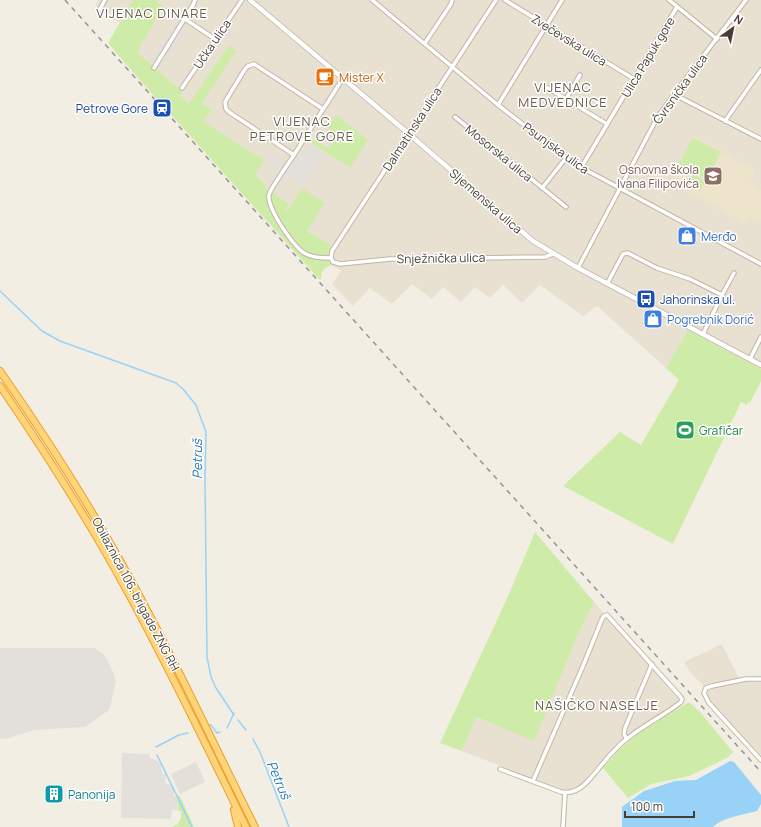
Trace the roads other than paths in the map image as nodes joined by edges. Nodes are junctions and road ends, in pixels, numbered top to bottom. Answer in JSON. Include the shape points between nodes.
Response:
{"nodes":[{"id":1,"x":105,"y":0,"type":"edge"},
{"id":2,"x":195,"y":0,"type":"edge"},
{"id":3,"x":242,"y":0,"type":"edge"},
{"id":4,"x":250,"y":0,"type":"edge"},
{"id":5,"x":372,"y":0,"type":"edge"},
{"id":6,"x":452,"y":0,"type":"edge"},
{"id":7,"x":496,"y":0,"type":"edge"},
{"id":8,"x":505,"y":0,"type":"edge"},
{"id":9,"x":562,"y":0,"type":"edge"},
{"id":10,"x":669,"y":0,"type":"edge"},
{"id":11,"x":746,"y":0,"type":"edge"},
{"id":12,"x":678,"y":7,"type":"junction"},
{"id":13,"x":100,"y":9,"type":"dead end"},
{"id":14,"x":185,"y":19,"type":"junction"},
{"id":15,"x":546,"y":26,"type":"junction"},
{"id":16,"x":215,"y":39,"type":"junction"},
{"id":17,"x":717,"y":39,"type":"junction"},
{"id":18,"x":425,"y":43,"type":"junction"},
{"id":19,"x":453,"y":66,"type":"junction"},
{"id":20,"x":154,"y":68,"type":"dead end"},
{"id":21,"x":761,"y":70,"type":"edge"},
{"id":22,"x":580,"y":75,"type":"dead end"},
{"id":23,"x":343,"y":78,"type":"junction"},
{"id":24,"x":634,"y":79,"type":"junction"},
{"id":25,"x":546,"y":87,"type":"dead end"},
{"id":26,"x":182,"y":88,"type":"dead end"},
{"id":27,"x":676,"y":94,"type":"junction"},
{"id":28,"x":566,"y":99,"type":"junction"},
{"id":29,"x":498,"y":105,"type":"junction"},
{"id":30,"x":323,"y":109,"type":"junction"},
{"id":31,"x":455,"y":117,"type":"dead end"},
{"id":32,"x":725,"y":121,"type":"junction"},
{"id":33,"x":607,"y":124,"type":"junction"},
{"id":34,"x":409,"y":134,"type":"junction"},
{"id":35,"x":761,"y":139,"type":"edge"},
{"id":36,"x":294,"y":155,"type":"junction"},
{"id":37,"x":566,"y":158,"type":"junction"},
{"id":38,"x":581,"y":168,"type":"junction"},
{"id":39,"x":542,"y":188,"type":"junction"},
{"id":40,"x":620,"y":189,"type":"junction"},
{"id":41,"x":566,"y":207,"type":"dead end"},
{"id":42,"x":553,"y":254,"type":"junction"},
{"id":43,"x":331,"y":258,"type":"junction"},
{"id":44,"x":761,"y":264,"type":"edge"},
{"id":45,"x":578,"y":268,"type":"junction"},
{"id":46,"x":734,"y":273,"type":"dead end"},
{"id":47,"x":607,"y":284,"type":"junction"},
{"id":48,"x":722,"y":295,"type":"junction"},
{"id":49,"x":703,"y":334,"type":"junction"},
{"id":50,"x":761,"y":337,"type":"edge"},
{"id":51,"x":750,"y":359,"type":"junction"},
{"id":52,"x":761,"y":365,"type":"edge"},
{"id":53,"x":0,"y":371,"type":"edge"},
{"id":54,"x":0,"y":386,"type":"edge"},
{"id":55,"x":652,"y":664,"type":"junction"},
{"id":56,"x":761,"y":679,"type":"edge"},
{"id":57,"x":626,"y":738,"type":"junction"},
{"id":58,"x":761,"y":760,"type":"edge"},
{"id":59,"x":500,"y":769,"type":"dead end"},
{"id":60,"x":533,"y":781,"type":"junction"},
{"id":61,"x":229,"y":793,"type":"junction"},
{"id":62,"x":564,"y":793,"type":"junction"},
{"id":63,"x":238,"y":827,"type":"edge"},
{"id":64,"x":246,"y":827,"type":"edge"},
{"id":65,"x":255,"y":827,"type":"edge"},
{"id":66,"x":563,"y":827,"type":"edge"}],
"edges":[{"from":1,"to":13,"type":"street"},
{"from":2,"to":14,"type":"street"},
{"from":3,"to":16,"type":"street","name":"Učka ulica"},
{"from":4,"to":23,"type":"street","name":"Sljemenska ulica"},
{"from":5,"to":18,"type":"street","name":"Psunjska ulica"},
{"from":6,"to":18,"type":"street","via":[[452,4]]},
{"from":7,"to":19,"type":"street","name":"Dalmatinska ulica"},
{"from":8,"to":15,"type":"street","name":"Zvečevska ulica"},
{"from":9,"to":15,"type":"street"},
{"from":10,"to":12,"type":"street"},
{"from":11,"to":17,"type":"street","name":"Čvrsnička ulica"},
{"from":12,"to":17,"type":"street"},
{"from":12,"to":24,"type":"street","name":"Ulica Papuk gore"},
{"from":14,"to":16,"type":"street"},
{"from":14,"to":20,"type":"street"},
{"from":15,"to":24,"type":"street","name":"Zvečevska ulica"},
{"from":15,"to":29,"type":"street"},
{"from":16,"to":26,"type":"street","name":"Učka ulica"},
{"from":17,"to":27,"type":"street","name":"Čvrsnička ulica"},
{"from":18,"to":19,"type":"street","name":"Psunjska ulica"},
{"from":19,"to":29,"type":"street","name":"Psunjska ulica"},
{"from":19,"to":34,"type":"street","name":"Dalmatinska ulica"},
{"from":21,"to":32,"type":"street"},
{"from":22,"to":28,"type":"street"},
{"from":23,"to":30,"type":"street"},
{"from":23,"to":34,"type":"street","name":"Sljemenska ulica"},
{"from":24,"to":33,"type":"street","name":"Ulica Papuk gore"},
{"from":25,"to":28,"type":"street"},
{"from":27,"to":32,"type":"street"},
{"from":27,"to":40,"type":"street","name":"Čvrsnička ulica","via":[[657,118]]},
{"from":28,"to":33,"type":"street"},
{"from":29,"to":37,"type":"street","name":"Psunjska ulica"},
{"from":30,"to":36,"type":"street"},
{"from":30,"to":36,"type":"street","via":[[254,64],[242,73],[226,100],[226,109]]},
{"from":31,"to":39,"type":"street","name":"Mosorska ulica"},
{"from":32,"to":35,"type":"street"},
{"from":33,"to":38,"type":"street","name":"Ulica Papuk gore"},
{"from":34,"to":42,"type":"street","name":"Sljemenska ulica","via":[[530,238]]},
{"from":34,"to":43,"type":"street","name":"Dalmatinska ulica","via":[[332,251]]},
{"from":36,"to":43,"type":"street","via":[[270,192],[270,201],[281,226],[302,251],[314,257]]},
{"from":37,"to":38,"type":"street","name":"Psunjska ulica"},
{"from":37,"to":39,"type":"street","name":"Mosorska ulica"},
{"from":38,"to":40,"type":"street","name":"Psunjska ulica"},
{"from":39,"to":41,"type":"street","name":"Mosorska ulica"},
{"from":40,"to":44,"type":"street","name":"Psunjska ulica"},
{"from":40,"to":45,"type":"street","name":"Čvrsnička ulica"},
{"from":42,"to":43,"type":"street","name":"Snježnička ulica","via":[[545,257],[390,258],[340,264],[333,262]]},
{"from":42,"to":45,"type":"street","name":"Sljemenska ulica"},
{"from":45,"to":47,"type":"street","name":"Sljemenska ulica"},
{"from":46,"to":48,"type":"street"},
{"from":47,"to":48,"type":"street","via":[[623,254],[628,253]]},
{"from":47,"to":49,"type":"street","name":"Sljemenska ulica"},
{"from":48,"to":49,"type":"street"},
{"from":49,"to":51,"type":"street","name":"Sljemenska ulica"},
{"from":50,"to":51,"type":"street"},
{"from":51,"to":52,"type":"street","name":"Sljemenska ulica"},
{"from":53,"to":65,"type":"highway","name":"Obilaznica 106. brigade ZNG RH","via":[[60,461],[118,558],[156,627]]},
{"from":54,"to":61,"type":"highway","name":"Obilaznica 106. brigade ZNG RH","via":[[47,457],[116,572],[174,681]]},
{"from":55,"to":57,"type":"street","via":[[625,728]]},
{"from":55,"to":57,"type":"street","via":[[682,700]]},
{"from":55,"to":60,"type":"street","via":[[607,615],[604,616]]},
{"from":56,"to":58,"type":"street","via":[[746,679],[712,686],[705,690],[709,703]]},
{"from":57,"to":62,"type":"street","via":[[580,788],[574,792]]},
{"from":59,"to":60,"type":"street"},
{"from":60,"to":62,"type":"street"},
{"from":61,"to":63,"type":"highway"},
{"from":61,"to":64,"type":"highway","name":"Obilaznica 106. brigade ZNG RH"},
{"from":62,"to":66,"type":"street"}]}
